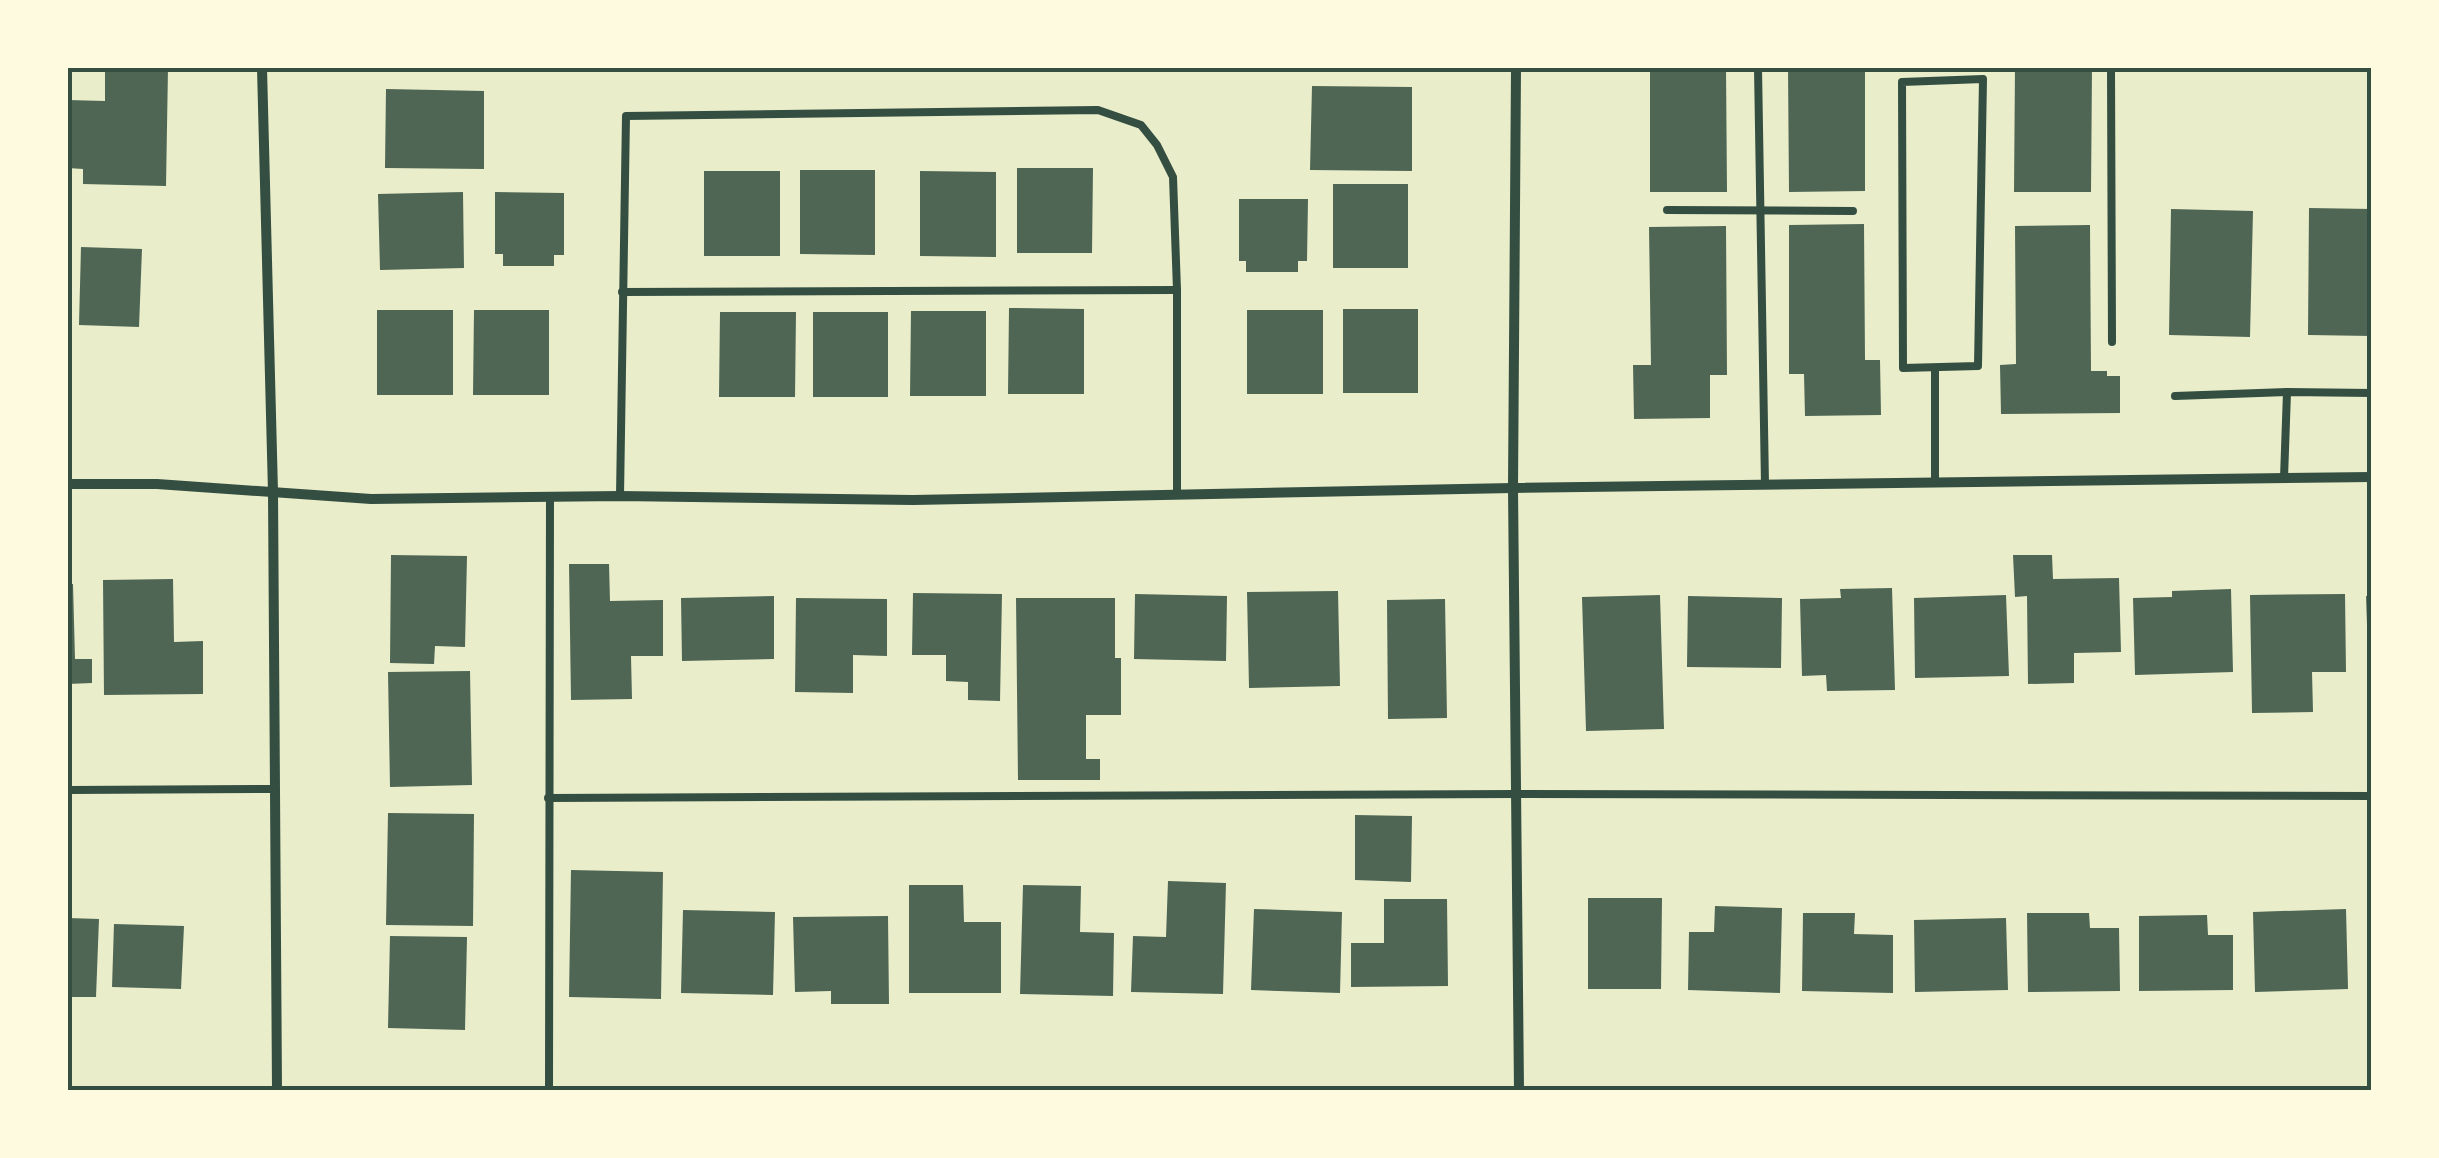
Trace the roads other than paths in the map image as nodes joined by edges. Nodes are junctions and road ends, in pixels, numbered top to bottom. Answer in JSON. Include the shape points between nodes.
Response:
{"nodes":[{"id":1,"x":262,"y":68,"type":"edge"},
{"id":2,"x":1516,"y":68,"type":"edge"},
{"id":3,"x":1758,"y":68,"type":"edge"},
{"id":4,"x":2111,"y":68,"type":"edge"},
{"id":5,"x":1758,"y":209,"type":"junction"},
{"id":6,"x":1667,"y":210,"type":"dead end"},
{"id":7,"x":1853,"y":211,"type":"dead end"},
{"id":8,"x":1177,"y":290,"type":"junction"},
{"id":9,"x":622,"y":292,"type":"junction"},
{"id":10,"x":2112,"y":342,"type":"dead end"},
{"id":11,"x":1935,"y":368,"type":"junction"},
{"id":12,"x":2288,"y":392,"type":"junction"},
{"id":13,"x":2372,"y":394,"type":"edge"},
{"id":14,"x":2175,"y":396,"type":"dead end"},
{"id":15,"x":2372,"y":477,"type":"edge"},
{"id":16,"x":2284,"y":478,"type":"junction"},
{"id":17,"x":1934,"y":483,"type":"junction"},
{"id":18,"x":68,"y":484,"type":"edge"},
{"id":19,"x":1764,"y":485,"type":"junction"},
{"id":20,"x":1513,"y":488,"type":"junction"},
{"id":21,"x":273,"y":492,"type":"junction"},
{"id":22,"x":1177,"y":495,"type":"junction"},
{"id":23,"x":550,"y":496,"type":"junction"},
{"id":24,"x":620,"y":496,"type":"junction"},
{"id":25,"x":275,"y":789,"type":"junction"},
{"id":26,"x":68,"y":790,"type":"edge"},
{"id":27,"x":1516,"y":794,"type":"junction"},
{"id":28,"x":2372,"y":796,"type":"edge"},
{"id":29,"x":548,"y":798,"type":"junction"},
{"id":30,"x":277,"y":1090,"type":"edge"},
{"id":31,"x":550,"y":1090,"type":"edge"},
{"id":32,"x":1518,"y":1090,"type":"edge"}],
"edges":[{"from":1,"to":21,"type":"street"},
{"from":2,"to":20,"type":"street"},
{"from":3,"to":5,"type":"lane"},
{"from":4,"to":10,"type":"lane"},
{"from":5,"to":6,"type":"lane"},
{"from":5,"to":7,"type":"lane"},
{"from":5,"to":19,"type":"lane"},
{"from":8,"to":9,"type":"lane"},
{"from":8,"to":9,"type":"lane","via":[[1173,177],[1141,125],[1098,110],[626,116]]},
{"from":8,"to":22,"type":"lane"},
{"from":9,"to":24,"type":"lane"},
{"from":11,"to":11,"type":"lane","via":[[1978,366],[1983,79],[1902,82],[1903,368]]},
{"from":11,"to":17,"type":"lane"},
{"from":12,"to":13,"type":"lane"},
{"from":12,"to":14,"type":"lane"},
{"from":12,"to":16,"type":"lane"},
{"from":15,"to":16,"type":"street"},
{"from":16,"to":17,"type":"street"},
{"from":17,"to":19,"type":"street"},
{"from":18,"to":21,"type":"street"},
{"from":19,"to":20,"type":"street"},
{"from":20,"to":22,"type":"street"},
{"from":20,"to":27,"type":"street"},
{"from":21,"to":23,"type":"street","via":[[371,499]]},
{"from":21,"to":25,"type":"street"},
{"from":22,"to":24,"type":"street"},
{"from":23,"to":24,"type":"street"},
{"from":23,"to":29,"type":"lane"},
{"from":25,"to":26,"type":"lane"},
{"from":25,"to":30,"type":"street"},
{"from":27,"to":28,"type":"lane"},
{"from":27,"to":29,"type":"lane"},
{"from":27,"to":32,"type":"street"},
{"from":29,"to":31,"type":"lane"}]}
